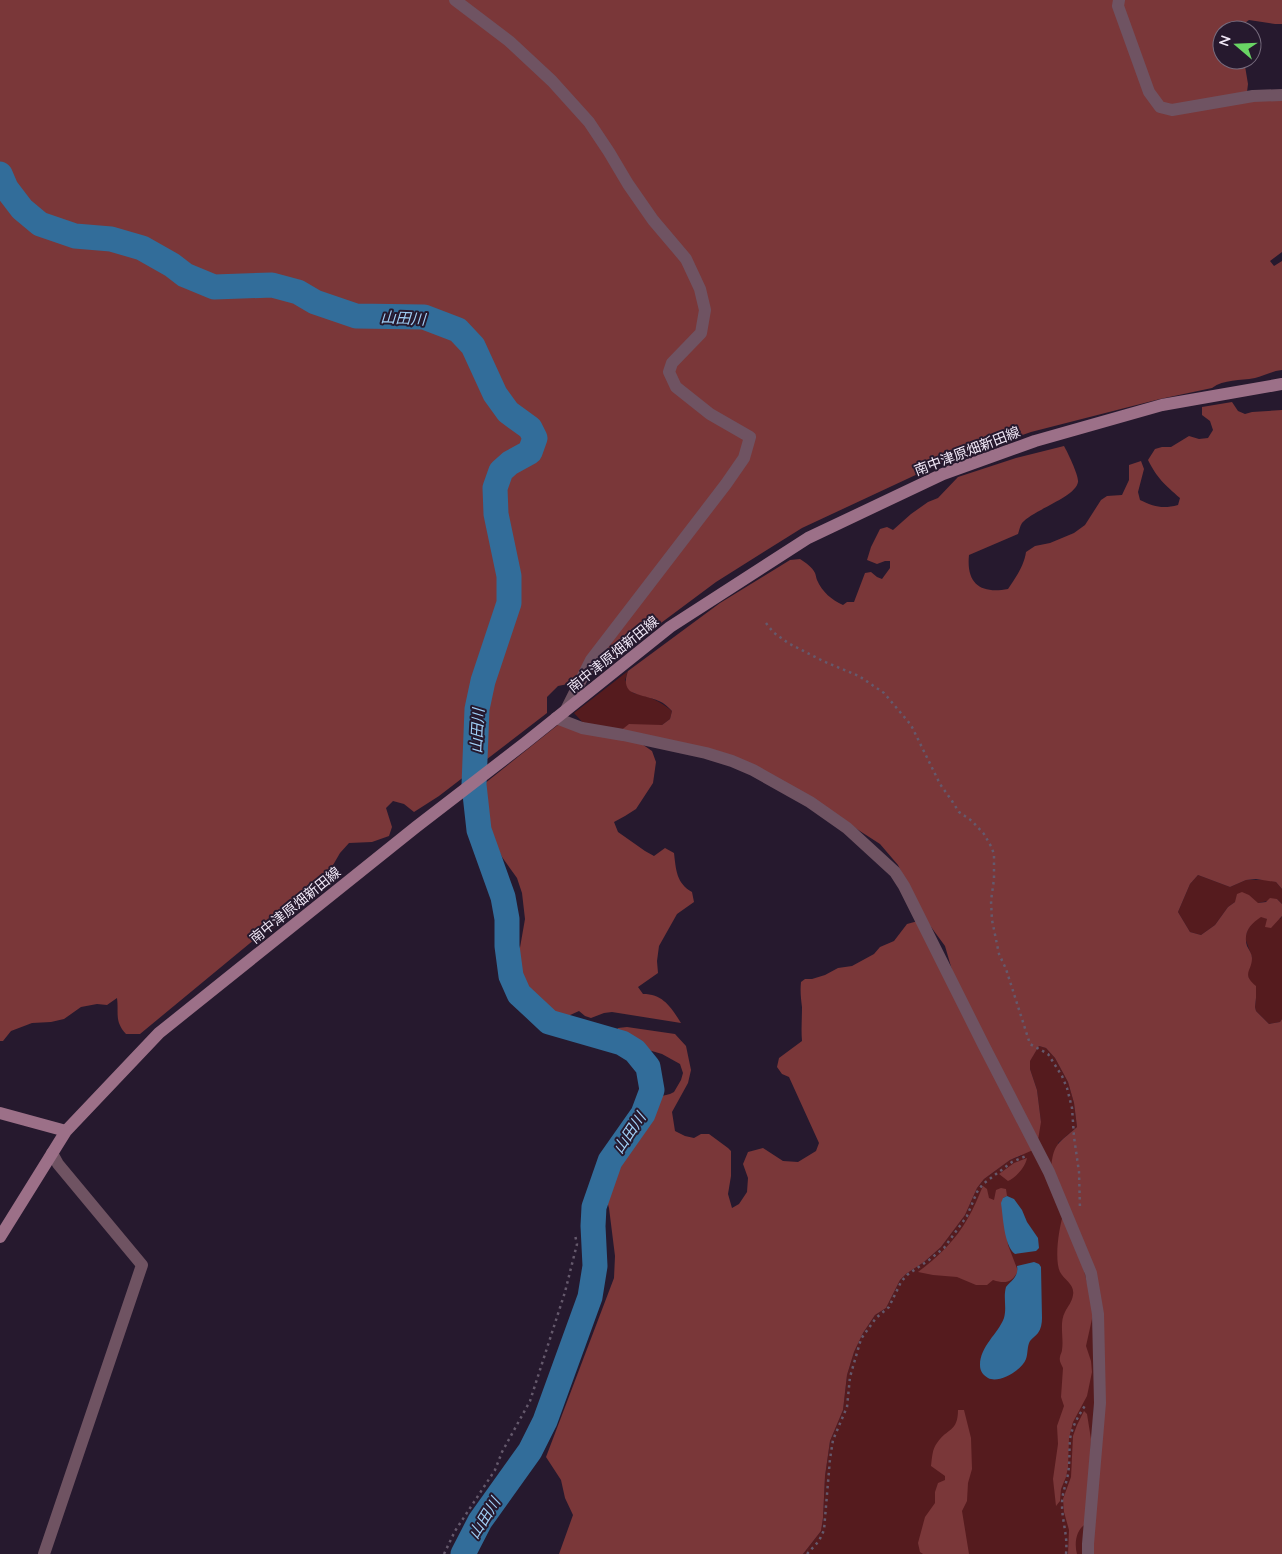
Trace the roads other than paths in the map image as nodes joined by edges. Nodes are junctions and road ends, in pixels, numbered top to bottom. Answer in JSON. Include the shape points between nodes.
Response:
{"nodes":[{"id":1,"x":455,"y":0,"type":"edge"},
{"id":2,"x":1119,"y":0,"type":"edge"},
{"id":3,"x":1282,"y":96,"type":"edge"},
{"id":4,"x":1282,"y":384,"type":"edge"},
{"id":5,"x":561,"y":714,"type":"junction"},
{"id":6,"x":0,"y":1113,"type":"edge"},
{"id":7,"x":66,"y":1131,"type":"junction"},
{"id":8,"x":52,"y":1153,"type":"junction"},
{"id":9,"x":0,"y":1237,"type":"edge"},
{"id":10,"x":44,"y":1554,"type":"edge"},
{"id":11,"x":1088,"y":1554,"type":"edge"}],
"edges":[{"from":1,"to":5,"type":"street","via":[[516,48],[589,122],[653,220],[686,259],[700,289],[705,310],[702,333],[672,363],[669,372],[676,387],[710,414],[750,437],[744,458],[591,660]]},
{"from":2,"to":3,"type":"street","via":[[1118,6],[1149,92],[1160,106],[1172,110],[1253,96]]},
{"from":4,"to":5,"type":"main road","name":"南中津原畑新田線","via":[[1162,405],[1035,441],[943,474],[808,538],[670,627]]},
{"from":5,"to":7,"type":"main road","name":"南中津原畑新田線","via":[[159,1033]]},
{"from":5,"to":11,"type":"street","via":[[582,728],[706,753],[753,770],[810,802],[854,834],[895,872],[904,886],[1049,1172],[1091,1273],[1098,1314],[1100,1403]]},
{"from":6,"to":7,"type":"main road"},
{"from":7,"to":8,"type":"main road","name":"南中津原畑新田線"},
{"from":8,"to":9,"type":"main road","name":"南中津原畑新田線"},
{"from":8,"to":10,"type":"street","via":[[142,1265]]}]}
